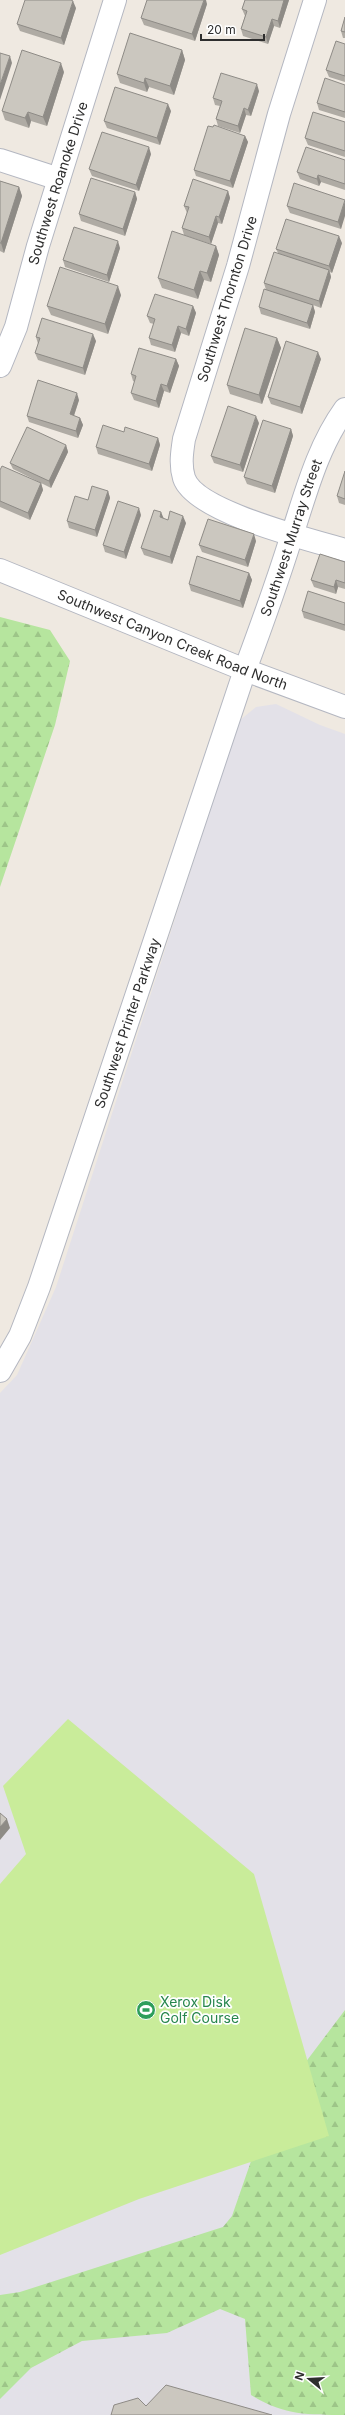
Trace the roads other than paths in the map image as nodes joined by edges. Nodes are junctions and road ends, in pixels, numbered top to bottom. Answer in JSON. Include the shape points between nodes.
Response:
{"nodes":[{"id":1,"x":115,"y":0,"type":"edge"},
{"id":2,"x":314,"y":0,"type":"edge"},
{"id":3,"x":0,"y":160,"type":"edge"},
{"id":4,"x":59,"y":178,"type":"junction"},
{"id":5,"x":0,"y":366,"type":"edge"},
{"id":6,"x":345,"y":409,"type":"edge"},
{"id":7,"x":293,"y":534,"type":"junction"},
{"id":8,"x":345,"y":550,"type":"edge"},
{"id":9,"x":0,"y":570,"type":"edge"},
{"id":10,"x":245,"y":670,"type":"junction"},
{"id":11,"x":345,"y":707,"type":"edge"},
{"id":12,"x":0,"y":1371,"type":"edge"}],
"edges":[{"from":1,"to":4,"type":"street","name":"Southwest Roanoke Drive"},
{"from":2,"to":7,"type":"street","name":"Southwest Thornton Drive","via":[[279,114],[238,266],[184,439],[181,459],[184,479],[195,494],[215,507]]},
{"from":3,"to":4,"type":"street"},
{"from":4,"to":5,"type":"street","name":"Southwest Roanoke Drive","via":[[16,327]]},
{"from":6,"to":7,"type":"street","name":"Southwest Murray Street","via":[[325,439]]},
{"from":7,"to":8,"type":"street","name":"Southwest Thornton Drive"},
{"from":7,"to":10,"type":"street","name":"Southwest Murray Street"},
{"from":9,"to":10,"type":"street","name":"Southwest Canyon Creek Road North"},
{"from":10,"to":11,"type":"street","name":"Southwest Canyon Creek Road North"},
{"from":10,"to":12,"type":"street","name":"Southwest Printer Parkway","via":[[39,1287],[20,1336]]}]}
